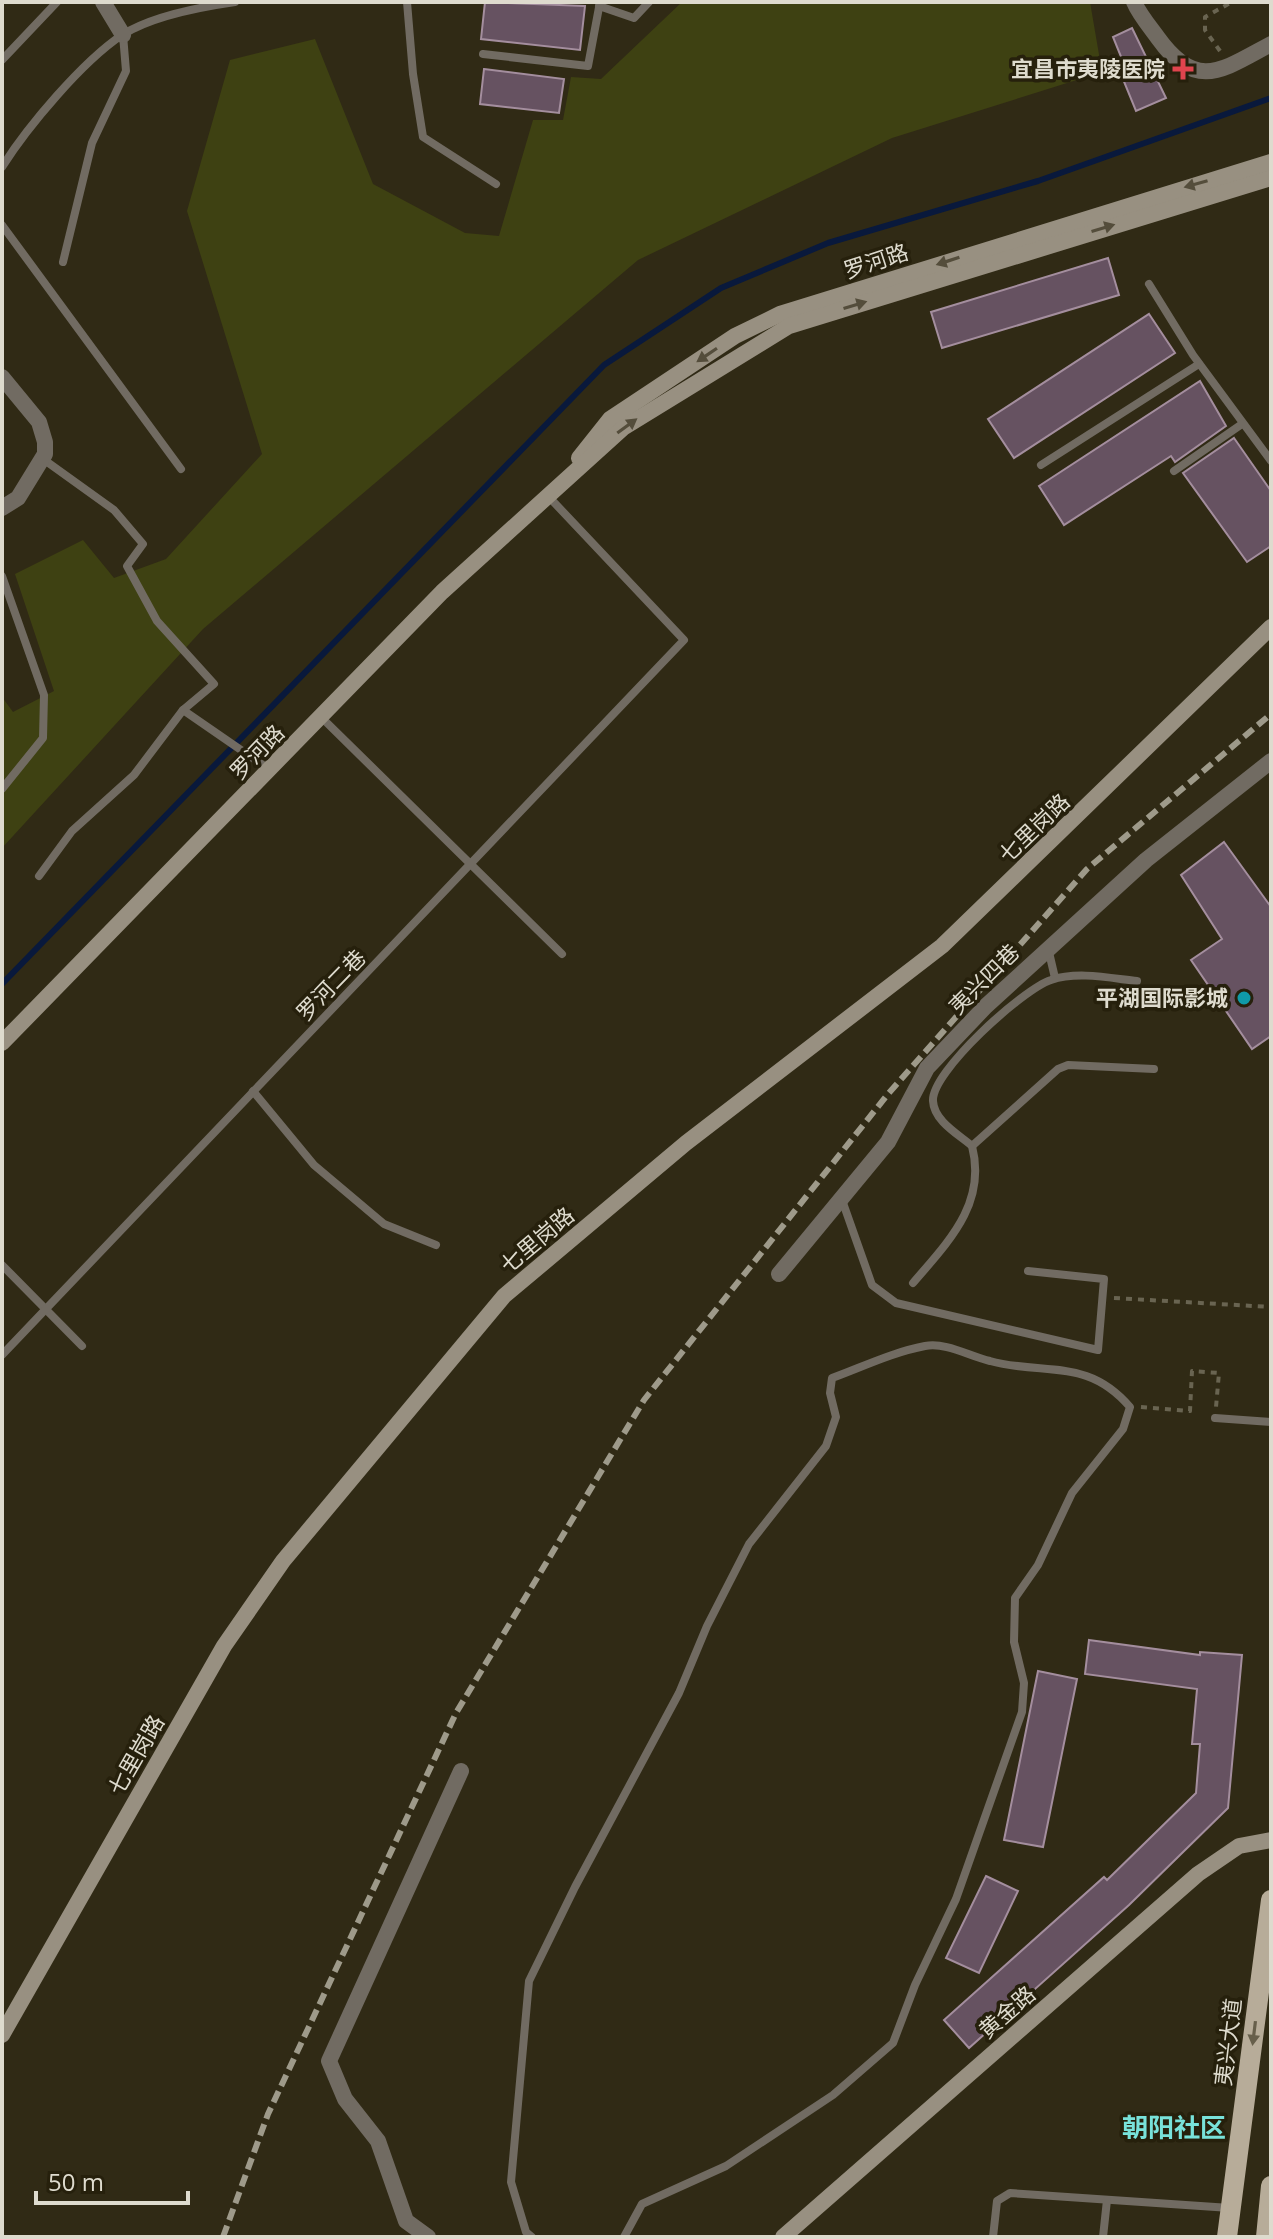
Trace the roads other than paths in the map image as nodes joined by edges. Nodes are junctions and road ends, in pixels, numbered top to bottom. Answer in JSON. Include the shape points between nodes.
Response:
{"nodes":[{"id":1,"x":57,"y":2,"type":"edge"},
{"id":2,"x":103,"y":2,"type":"edge"},
{"id":3,"x":235,"y":2,"type":"edge"},
{"id":4,"x":407,"y":2,"type":"edge"},
{"id":5,"x":649,"y":2,"type":"edge"},
{"id":6,"x":1133,"y":3,"type":"edge"},
{"id":7,"x":599,"y":4,"type":"edge"},
{"id":8,"x":123,"y":35,"type":"junction"},
{"id":9,"x":1271,"y":44,"type":"edge"},
{"id":10,"x":483,"y":54,"type":"dead end"},
{"id":11,"x":2,"y":60,"type":"edge"},
{"id":12,"x":1271,"y":162,"type":"edge"},
{"id":13,"x":2,"y":167,"type":"edge"},
{"id":14,"x":1271,"y":178,"type":"edge"},
{"id":15,"x":496,"y":184,"type":"dead end"},
{"id":16,"x":2,"y":225,"type":"edge"},
{"id":17,"x":63,"y":262,"type":"dead end"},
{"id":18,"x":1149,"y":284,"type":"dead end"},
{"id":19,"x":1199,"y":364,"type":"junction"},
{"id":20,"x":2,"y":377,"type":"edge"},
{"id":21,"x":1242,"y":424,"type":"junction"},
{"id":22,"x":42,"y":459,"type":"junction"},
{"id":23,"x":1271,"y":461,"type":"edge"},
{"id":24,"x":1041,"y":465,"type":"dead end"},
{"id":25,"x":181,"y":469,"type":"dead end"},
{"id":26,"x":1174,"y":471,"type":"dead end"},
{"id":27,"x":548,"y":496,"type":"junction"},
{"id":28,"x":2,"y":508,"type":"edge"},
{"id":29,"x":2,"y":576,"type":"edge"},
{"id":30,"x":1271,"y":627,"type":"edge"},
{"id":31,"x":183,"y":710,"type":"junction"},
{"id":32,"x":321,"y":717,"type":"junction"},
{"id":33,"x":1271,"y":761,"type":"edge"},
{"id":34,"x":270,"y":770,"type":"junction"},
{"id":35,"x":2,"y":789,"type":"edge"},
{"id":36,"x":472,"y":865,"type":"junction"},
{"id":37,"x":39,"y":876,"type":"dead end"},
{"id":38,"x":1048,"y":947,"type":"junction"},
{"id":39,"x":562,"y":954,"type":"dead end"},
{"id":40,"x":1055,"y":978,"type":"junction"},
{"id":41,"x":1137,"y":981,"type":"dead end"},
{"id":42,"x":2,"y":1043,"type":"edge"},
{"id":43,"x":1154,"y":1069,"type":"dead end"},
{"id":44,"x":253,"y":1091,"type":"junction"},
{"id":45,"x":972,"y":1146,"type":"junction"},
{"id":46,"x":842,"y":1199,"type":"junction"},
{"id":47,"x":436,"y":1245,"type":"dead end"},
{"id":48,"x":2,"y":1265,"type":"edge"},
{"id":49,"x":1028,"y":1271,"type":"dead end"},
{"id":50,"x":779,"y":1274,"type":"dead end"},
{"id":51,"x":913,"y":1283,"type":"dead end"},
{"id":52,"x":47,"y":1311,"type":"junction"},
{"id":53,"x":82,"y":1346,"type":"dead end"},
{"id":54,"x":2,"y":1355,"type":"edge"},
{"id":55,"x":1215,"y":1418,"type":"road end"},
{"id":56,"x":1271,"y":1422,"type":"edge"},
{"id":57,"x":461,"y":1771,"type":"dead end"},
{"id":58,"x":1271,"y":1840,"type":"edge"},
{"id":59,"x":1271,"y":1900,"type":"edge"},
{"id":60,"x":2,"y":2035,"type":"edge"},
{"id":61,"x":1271,"y":2186,"type":"edge"},
{"id":62,"x":1107,"y":2200,"type":"junction"},
{"id":63,"x":1231,"y":2208,"type":"junction"},
{"id":64,"x":1270,"y":2211,"type":"edge"},
{"id":65,"x":428,"y":2237,"type":"edge"},
{"id":66,"x":532,"y":2237,"type":"edge"},
{"id":67,"x":624,"y":2237,"type":"edge"},
{"id":68,"x":783,"y":2237,"type":"edge"},
{"id":69,"x":993,"y":2237,"type":"edge"},
{"id":70,"x":1103,"y":2237,"type":"edge"},
{"id":71,"x":1227,"y":2237,"type":"edge"},
{"id":72,"x":1266,"y":2237,"type":"edge"}],
"edges":[{"from":1,"to":11,"type":"lane"},
{"from":2,"to":8,"type":"street"},
{"from":3,"to":8,"type":"lane","via":[[155,21]]},
{"from":4,"to":15,"type":"lane","via":[[423,137]]},
{"from":5,"to":7,"type":"lane","via":[[634,18]]},
{"from":6,"to":9,"type":"street","via":[[1172,57],[1189,70],[1212,73]]},
{"from":7,"to":10,"type":"lane","via":[[588,66]]},
{"from":8,"to":13,"type":"lane","via":[[68,85]]},
{"from":8,"to":17,"type":"lane","via":[[126,71],[92,143]]},
{"from":12,"to":27,"type":"main road","name":"罗河路","one_way":true,"via":[[780,314],[735,336],[610,419]]},
{"from":27,"to":14,"type":"main road","name":"罗河路","one_way":true,"via":[[623,428],[789,326]]},
{"from":16,"to":25,"type":"lane"},
{"from":18,"to":19,"type":"lane"},
{"from":19,"to":21,"type":"lane"},
{"from":19,"to":24,"type":"lane"},
{"from":20,"to":22,"type":"street","via":[[39,422],[45,442]]},
{"from":21,"to":23,"type":"lane"},
{"from":21,"to":26,"type":"lane"},
{"from":22,"to":28,"type":"street","via":[[18,498]]},
{"from":22,"to":31,"type":"lane","via":[[114,510],[143,544],[127,566],[157,621],[214,684]]},
{"from":27,"to":32,"type":"main road","name":"罗河路","via":[[442,592]]},
{"from":27,"to":36,"type":"lane","name":"罗河二巷","via":[[684,640]]},
{"from":29,"to":35,"type":"lane","via":[[44,695],[43,738]]},
{"from":30,"to":60,"type":"main road","name":"七里岗路","via":[[942,946],[686,1143],[504,1296],[283,1561],[224,1646]]},
{"from":31,"to":34,"type":"lane"},
{"from":31,"to":37,"type":"lane","via":[[134,775],[72,831]]},
{"from":32,"to":34,"type":"main road","name":"罗河路"},
{"from":32,"to":36,"type":"lane"},
{"from":33,"to":38,"type":"street","name":"夷兴四巷","via":[[1146,860]]},
{"from":34,"to":42,"type":"main road","name":"罗河路"},
{"from":36,"to":39,"type":"lane"},
{"from":36,"to":44,"type":"lane","name":"罗河二巷"},
{"from":38,"to":40,"type":"lane"},
{"from":38,"to":46,"type":"street","name":"夷兴四巷","via":[[927,1068],[888,1142]]},
{"from":40,"to":41,"type":"lane"},
{"from":40,"to":45,"type":"lane","via":[[1015,1000],[939,1077],[932,1102],[936,1114]]},
{"from":43,"to":45,"type":"lane","via":[[1058,1069]]},
{"from":44,"to":47,"type":"lane","via":[[325,1175],[384,1224]]},
{"from":44,"to":52,"type":"lane","name":"罗河二巷"},
{"from":45,"to":51,"type":"lane","via":[[976,1185],[971,1204],[956,1234]]},
{"from":46,"to":49,"type":"lane","via":[[872,1285],[896,1303],[1098,1350],[1104,1279]]},
{"from":46,"to":50,"type":"street","name":"夷兴四巷"},
{"from":48,"to":52,"type":"lane"},
{"from":52,"to":53,"type":"lane"},
{"from":52,"to":54,"type":"lane","name":"罗河二巷"},
{"from":55,"to":56,"type":"lane"},
{"from":57,"to":65,"type":"street","via":[[329,2061],[345,2099],[378,2141],[406,2221]]},
{"from":58,"to":68,"type":"main road","name":"黄金路","via":[[1239,1846],[1198,1874]]},
{"from":59,"to":63,"type":"main road","name":"夷兴大道","one_way":true},
{"from":61,"to":64,"type":"main road"},
{"from":62,"to":63,"type":"lane"},
{"from":62,"to":69,"type":"lane","via":[[1001,2195]]},
{"from":62,"to":70,"type":"lane"},
{"from":63,"to":71,"type":"main road","name":"夷兴大道"},
{"from":64,"to":72,"type":"main road"},
{"from":66,"to":67,"type":"lane","via":[[511,2182],[529,1981],[679,1693],[749,1544],[826,1446],[836,1417],[832,1378],[928,1345],[992,1362],[1087,1375],[1112,1385],[1130,1407],[1123,1429],[1072,1493],[1038,1565],[1015,1598],[1022,1712],[956,1899],[893,2043],[833,2095],[726,2166],[642,2204]]}]}
